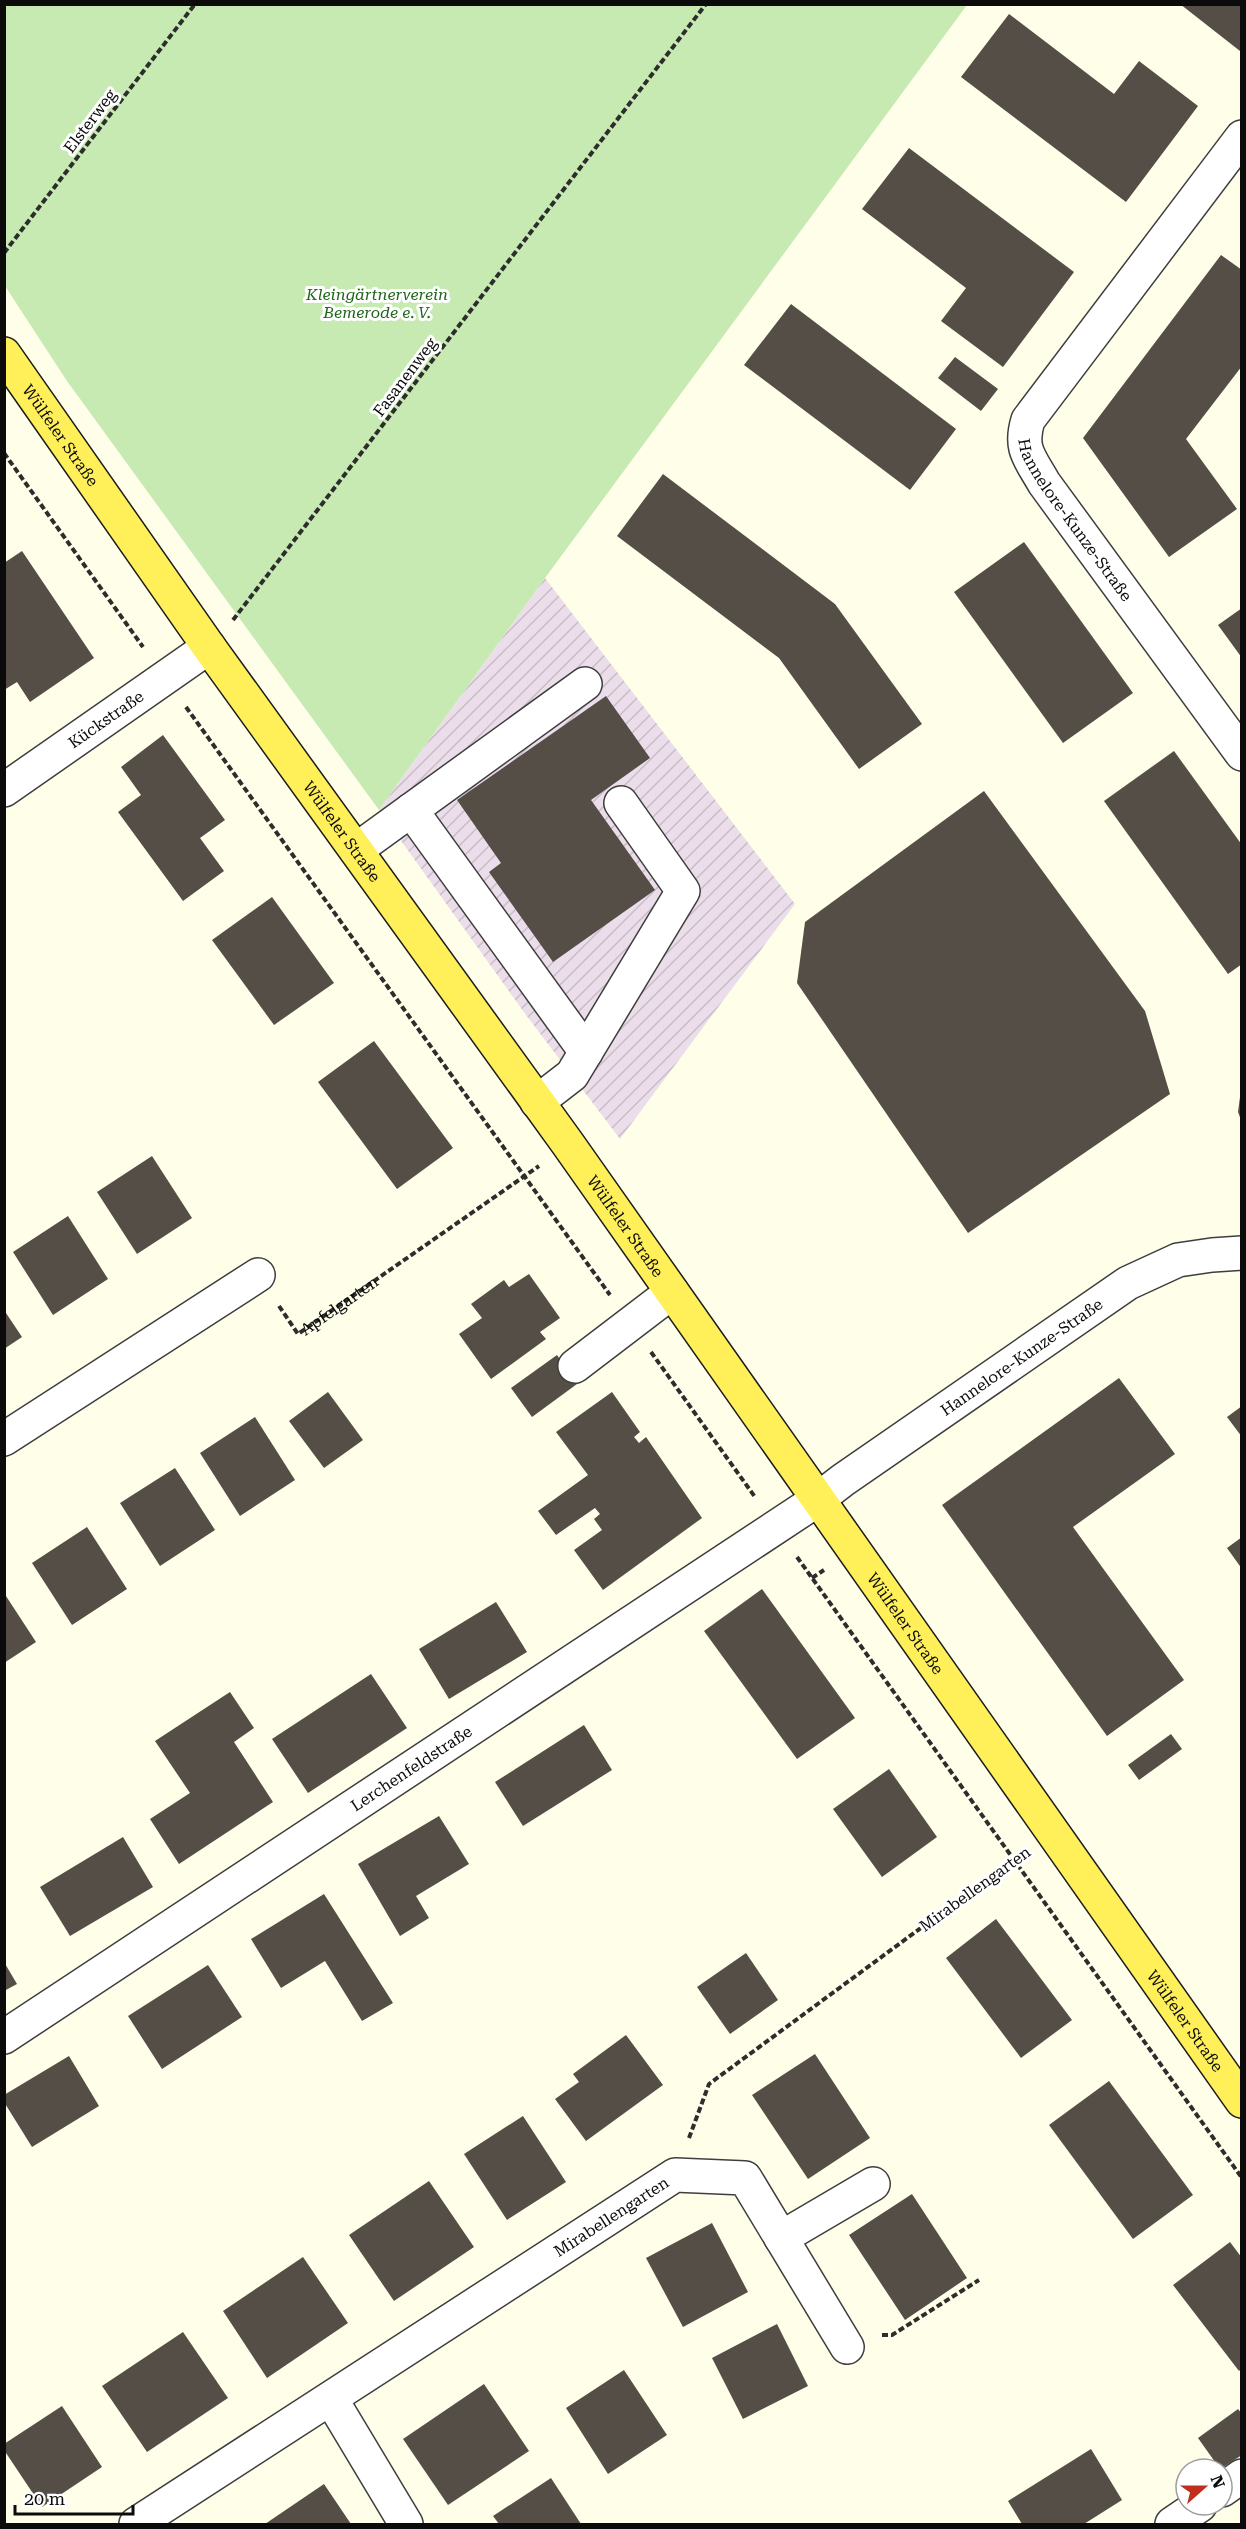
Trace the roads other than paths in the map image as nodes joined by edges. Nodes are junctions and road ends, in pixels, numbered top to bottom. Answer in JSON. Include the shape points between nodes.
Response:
{"nodes":[{"id":1,"x":1242,"y":137,"type":"edge"},
{"id":2,"x":1232,"y":170,"type":"edge"},
{"id":3,"x":4,"y":354,"type":"edge"},
{"id":4,"x":208,"y":647,"type":"junction"},
{"id":5,"x":585,"y":684,"type":"dead end"},
{"id":6,"x":1242,"y":754,"type":"edge"},
{"id":7,"x":4,"y":790,"type":"edge"},
{"id":8,"x":621,"y":803,"type":"dead end"},
{"id":9,"x":411,"y":810,"type":"junction"},
{"id":10,"x":356,"y":850,"type":"junction"},
{"id":11,"x":586,"y":1052,"type":"junction"},
{"id":12,"x":537,"y":1102,"type":"junction"},
{"id":13,"x":1242,"y":1253,"type":"edge"},
{"id":14,"x":258,"y":1275,"type":"road end"},
{"id":15,"x":672,"y":1292,"type":"junction"},
{"id":16,"x":575,"y":1366,"type":"dead end"},
{"id":17,"x":4,"y":1439,"type":"edge"},
{"id":18,"x":817,"y":1500,"type":"junction"},
{"id":19,"x":4,"y":2037,"type":"edge"},
{"id":20,"x":1242,"y":2101,"type":"edge"},
{"id":21,"x":873,"y":2184,"type":"dead end"},
{"id":22,"x":781,"y":2238,"type":"junction"},
{"id":23,"x":843,"y":2340,"type":"road end"},
{"id":24,"x":331,"y":2399,"type":"junction"},
{"id":25,"x":136,"y":2524,"type":"edge"},
{"id":26,"x":406,"y":2524,"type":"edge"}],
"edges":[{"from":1,"to":2,"type":"street","name":"Hannelore-Kunze-Straße"},
{"from":2,"to":6,"type":"street","name":"Hannelore-Kunze-Straße","via":[[1028,420],[1023,437],[1025,449],[1044,483]]},
{"from":3,"to":4,"type":"main road","name":"Wülfeler Straße"},
{"from":4,"to":7,"type":"street","name":"Kückstraße"},
{"from":4,"to":10,"type":"main road","name":"Wülfeler Straße"},
{"from":5,"to":9,"type":"street"},
{"from":8,"to":11,"type":"street","via":[[683,891]]},
{"from":9,"to":10,"type":"street"},
{"from":9,"to":11,"type":"street"},
{"from":10,"to":12,"type":"main road","name":"Wülfeler Straße"},
{"from":11,"to":12,"type":"street","via":[[572,1075]]},
{"from":12,"to":15,"type":"main road","name":"Wülfeler Straße"},
{"from":13,"to":18,"type":"street","name":"Hannelore-Kunze-Straße","via":[[1178,1260],[1128,1283]]},
{"from":14,"to":17,"type":"street"},
{"from":15,"to":16,"type":"street"},
{"from":15,"to":18,"type":"main road","name":"Wülfeler Straße"},
{"from":18,"to":19,"type":"street","name":"Lerchenfeldstraße"},
{"from":18,"to":20,"type":"main road","name":"Wülfeler Straße"},
{"from":21,"to":22,"type":"street"},
{"from":22,"to":23,"type":"street"},
{"from":22,"to":24,"type":"street","name":"Mirabellengarten","via":[[745,2178],[675,2175]]},
{"from":24,"to":25,"type":"street","name":"Mirabellengarten"},
{"from":24,"to":26,"type":"street"}]}
